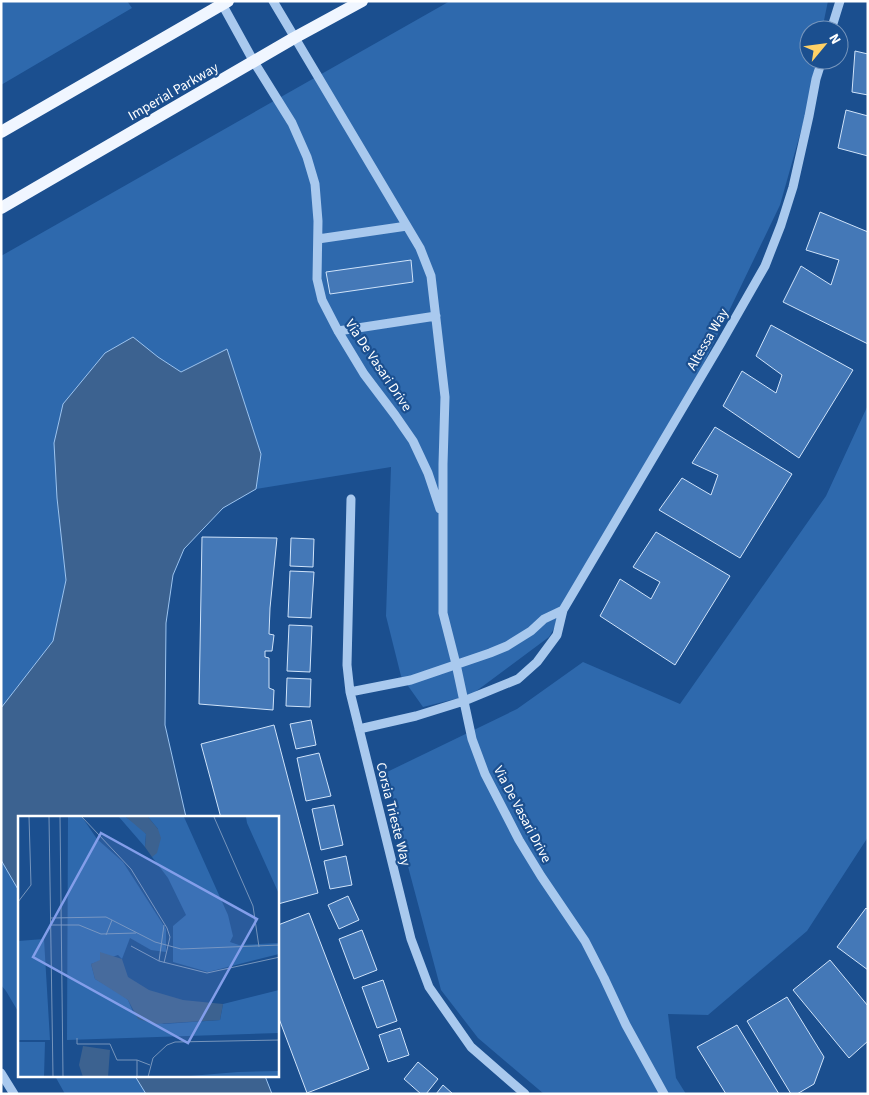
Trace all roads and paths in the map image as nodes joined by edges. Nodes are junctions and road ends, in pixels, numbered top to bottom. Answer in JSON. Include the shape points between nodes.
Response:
{"nodes":[{"id":1,"x":273,"y":1,"type":"edge"},
{"id":2,"x":362,"y":1,"type":"edge"},
{"id":3,"x":840,"y":1,"type":"edge"},
{"id":4,"x":225,"y":3,"type":"edge"},
{"id":5,"x":834,"y":20,"type":"edge"},
{"id":6,"x":294,"y":38,"type":"junction"},
{"id":7,"x":254,"y":62,"type":"junction"},
{"id":8,"x":819,"y":70,"type":"edge"},
{"id":9,"x":1,"y":132,"type":"edge"},
{"id":10,"x":1,"y":208,"type":"edge"},
{"id":11,"x":407,"y":226,"type":"junction"},
{"id":12,"x":318,"y":239,"type":"junction"},
{"id":13,"x":436,"y":316,"type":"junction"},
{"id":14,"x":338,"y":331,"type":"junction"},
{"id":15,"x":351,"y":499,"type":"dead end"},
{"id":16,"x":443,"y":518,"type":"junction"},
{"id":17,"x":563,"y":610,"type":"junction"},
{"id":18,"x":456,"y":664,"type":"junction"},
{"id":19,"x":350,"y":692,"type":"junction"},
{"id":20,"x":464,"y":701,"type":"junction"},
{"id":21,"x":359,"y":729,"type":"junction"},
{"id":22,"x":1,"y":1073,"type":"edge"},
{"id":23,"x":14,"y":1094,"type":"edge"},
{"id":24,"x":525,"y":1094,"type":"edge"},
{"id":25,"x":664,"y":1094,"type":"edge"}],
"edges":[{"from":1,"to":6,"type":"street","name":"Via De Vasari Drive"},
{"from":2,"to":6,"type":"main road","name":"Imperial Parkway"},
{"from":3,"to":5,"type":"street"},
{"from":4,"to":7,"type":"street","name":"Via De Vasari Drive"},
{"from":4,"to":9,"type":"main road"},
{"from":6,"to":7,"type":"main road","name":"Imperial Parkway"},
{"from":6,"to":11,"type":"street","name":"Via De Vasari Drive"},
{"from":7,"to":10,"type":"main road","name":"Imperial Parkway"},
{"from":7,"to":12,"type":"street","name":"Via De Vasari Drive","via":[[292,123],[307,157],[315,184]]},
{"from":8,"to":17,"type":"street","name":"Altessa Way","via":[[793,187],[765,266]]},
{"from":11,"to":12,"type":"street"},
{"from":11,"to":13,"type":"street","name":"Via De Vasari Drive","via":[[431,276]]},
{"from":12,"to":14,"type":"street","name":"Via De Vasari Drive","via":[[317,279],[322,300]]},
{"from":13,"to":14,"type":"street"},
{"from":13,"to":16,"type":"street","name":"Via De Vasari Drive","via":[[445,397]]},
{"from":14,"to":16,"type":"street","name":"Via De Vasari Drive","via":[[364,374],[413,441],[428,472]]},
{"from":15,"to":19,"type":"street","name":"Corsia Trieste Way","via":[[347,665]]},
{"from":16,"to":18,"type":"street","name":"Via De Vasari Drive","via":[[443,612]]},
{"from":17,"to":18,"type":"street","via":[[544,618],[531,631],[506,646]]},
{"from":17,"to":20,"type":"street","name":"Altessa Way","via":[[557,635],[537,662],[518,679]]},
{"from":18,"to":19,"type":"street","via":[[411,680]]},
{"from":18,"to":20,"type":"street","name":"Via De Vasari Drive"},
{"from":19,"to":21,"type":"street","name":"Corsia Trieste Way"},
{"from":20,"to":21,"type":"street","name":"Altessa Way"},
{"from":20,"to":25,"type":"street","name":"Via De Vasari Drive","via":[[472,739],[485,774],[524,847],[585,941],[626,1026]]},
{"from":21,"to":24,"type":"street","name":"Corsia Trieste Way","via":[[411,939],[429,987],[471,1047]]},
{"from":22,"to":23,"type":"street"}]}
